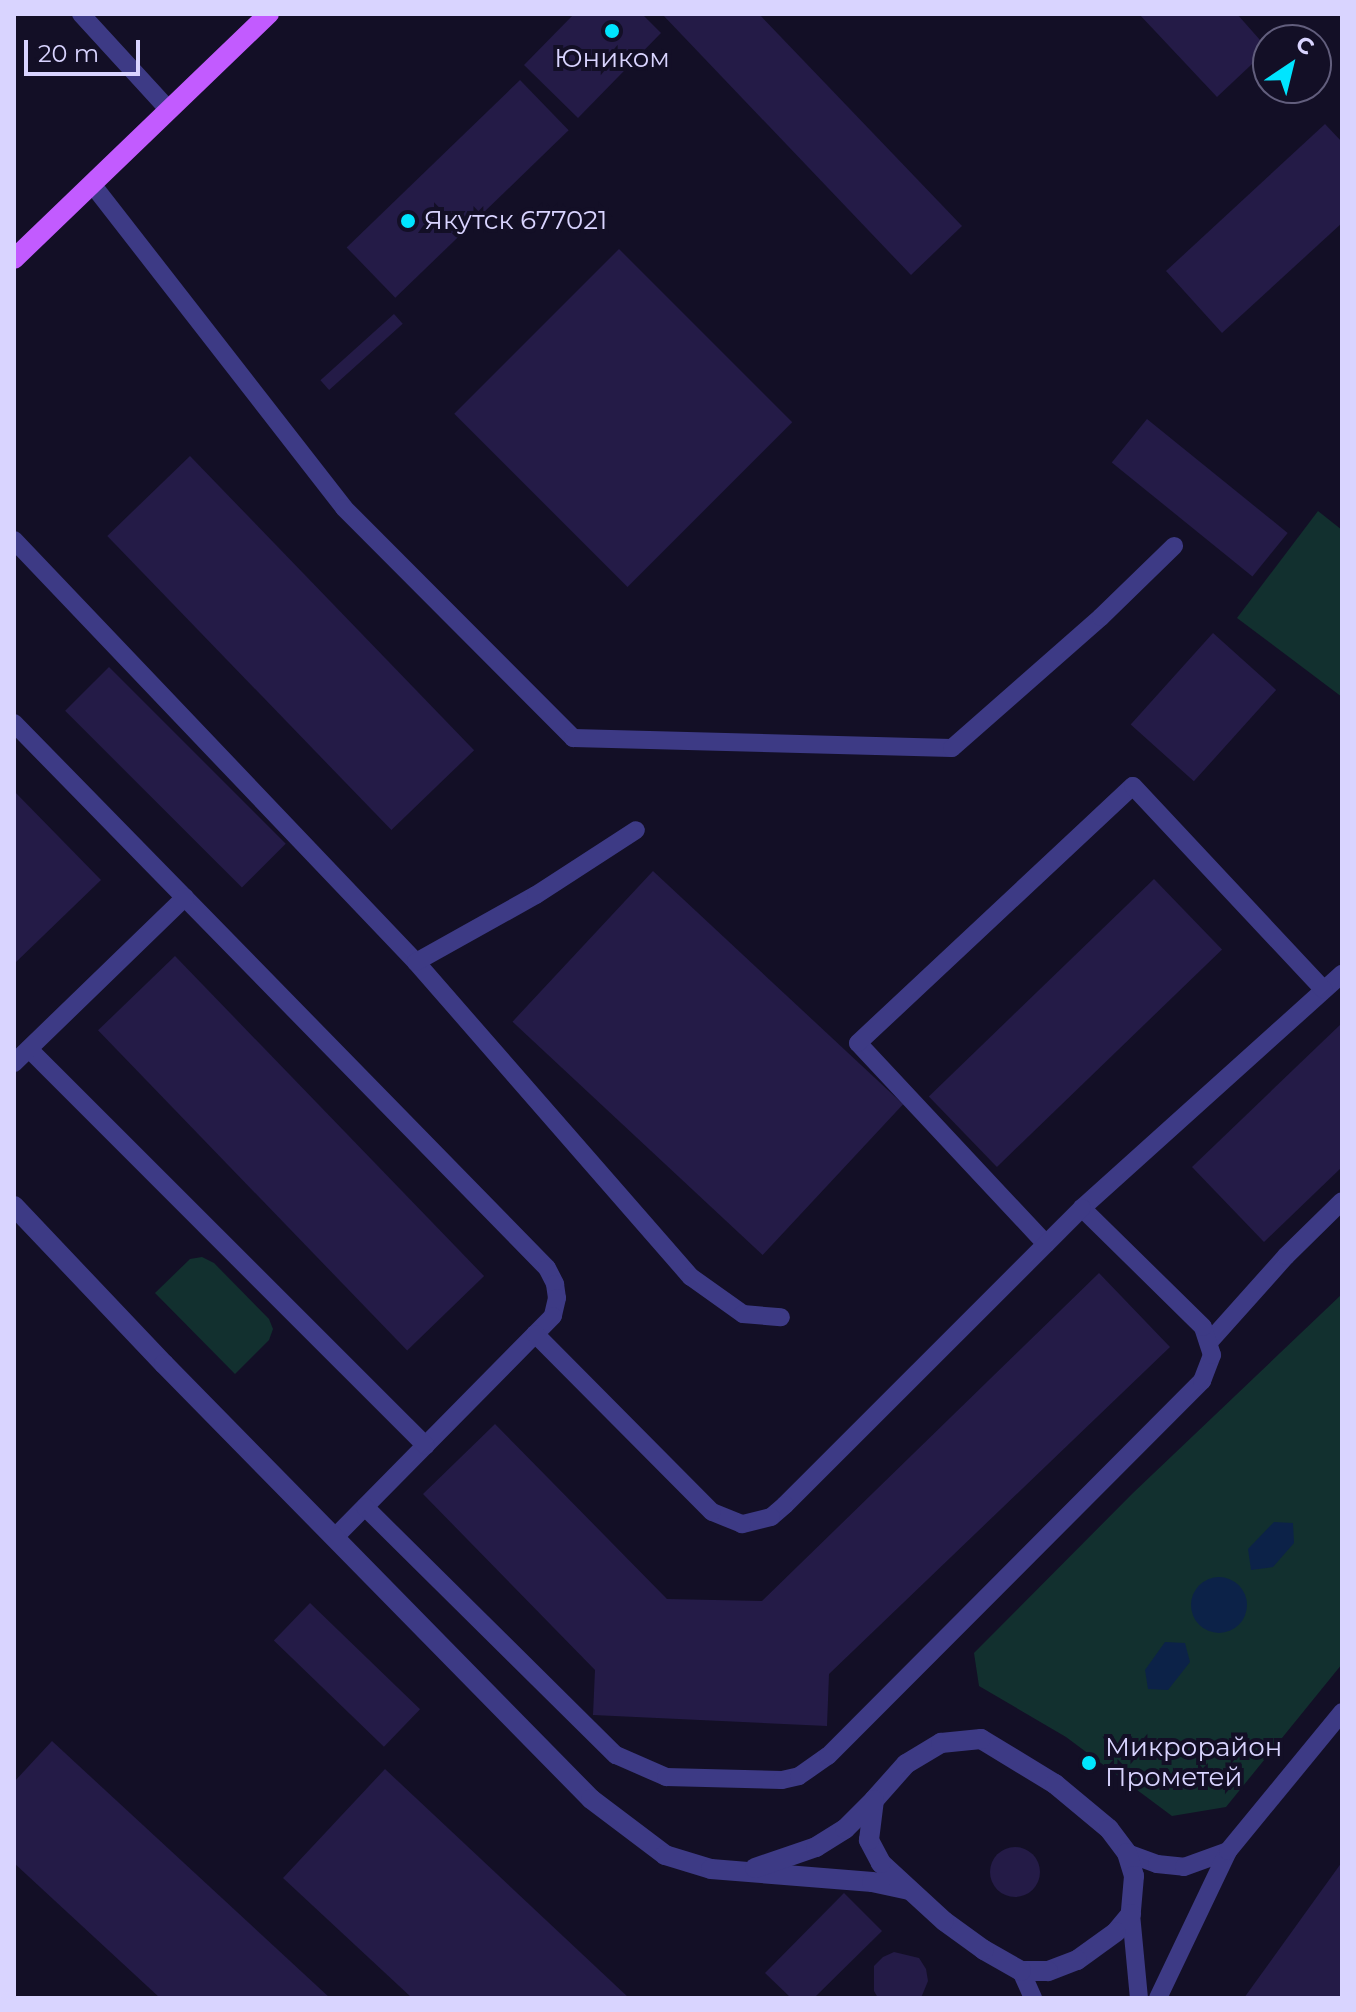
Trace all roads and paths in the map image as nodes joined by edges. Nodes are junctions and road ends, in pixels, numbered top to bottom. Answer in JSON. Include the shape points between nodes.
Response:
{"nodes":[{"id":1,"x":81,"y":14,"type":"edge"},
{"id":2,"x":269,"y":14,"type":"edge"},
{"id":3,"x":169,"y":110,"type":"junction"},
{"id":4,"x":92,"y":184,"type":"junction"},
{"id":5,"x":14,"y":259,"type":"edge"},
{"id":6,"x":14,"y":540,"type":"edge"},
{"id":7,"x":1174,"y":546,"type":"dead end"},
{"id":8,"x":14,"y":723,"type":"edge"},
{"id":9,"x":636,"y":830,"type":"dead end"},
{"id":10,"x":185,"y":897,"type":"junction"},
{"id":11,"x":416,"y":962,"type":"junction"},
{"id":12,"x":1342,"y":974,"type":"edge"},
{"id":13,"x":1324,"y":990,"type":"junction"},
{"id":14,"x":29,"y":1049,"type":"junction"},
{"id":15,"x":14,"y":1063,"type":"edge"},
{"id":16,"x":1342,"y":1201,"type":"edge"},
{"id":17,"x":14,"y":1206,"type":"edge"},
{"id":18,"x":1082,"y":1208,"type":"junction"},
{"id":19,"x":1046,"y":1244,"type":"junction"},
{"id":20,"x":781,"y":1317,"type":"dead end"},
{"id":21,"x":535,"y":1334,"type":"junction"},
{"id":22,"x":1210,"y":1341,"type":"junction"},
{"id":23,"x":426,"y":1446,"type":"junction"},
{"id":24,"x":365,"y":1507,"type":"junction"},
{"id":25,"x":336,"y":1536,"type":"junction"},
{"id":26,"x":1342,"y":1712,"type":"edge"},
{"id":27,"x":874,"y":1800,"type":"junction"},
{"id":28,"x":1228,"y":1851,"type":"junction"},
{"id":29,"x":1127,"y":1853,"type":"junction"},
{"id":30,"x":744,"y":1872,"type":"junction"},
{"id":31,"x":909,"y":1890,"type":"junction"},
{"id":32,"x":1131,"y":1914,"type":"junction"},
{"id":33,"x":1021,"y":1971,"type":"junction"},
{"id":34,"x":1033,"y":1998,"type":"edge"},
{"id":35,"x":1139,"y":1998,"type":"edge"},
{"id":36,"x":1158,"y":1998,"type":"edge"}],
"edges":[{"from":1,"to":3,"type":"lane"},
{"from":2,"to":3,"type":"main road"},
{"from":3,"to":4,"type":"main road"},
{"from":4,"to":5,"type":"main road"},
{"from":4,"to":7,"type":"lane","via":[[344,508],[573,738],[952,748]]},
{"from":6,"to":11,"type":"lane"},
{"from":8,"to":10,"type":"lane"},
{"from":9,"to":11,"type":"lane","via":[[536,895]]},
{"from":10,"to":14,"type":"lane"},
{"from":10,"to":21,"type":"lane","via":[[547,1268],[557,1298],[553,1316]]},
{"from":11,"to":20,"type":"lane","via":[[691,1277],[743,1314]]},
{"from":12,"to":13,"type":"lane"},
{"from":13,"to":18,"type":"lane"},
{"from":13,"to":19,"type":"lane","via":[[1133,786],[858,1043]]},
{"from":14,"to":15,"type":"lane"},
{"from":14,"to":23,"type":"lane"},
{"from":16,"to":22,"type":"lane"},
{"from":17,"to":25,"type":"street"},
{"from":18,"to":19,"type":"lane"},
{"from":18,"to":22,"type":"lane","via":[[1203,1327]]},
{"from":19,"to":21,"type":"lane","via":[[785,1505],[755,1523],[726,1520],[712,1512]]},
{"from":21,"to":23,"type":"lane"},
{"from":22,"to":24,"type":"lane","via":[[1210,1367],[1202,1381],[828,1756],[799,1776],[782,1780],[666,1777],[616,1755]]},
{"from":23,"to":24,"type":"lane"},
{"from":24,"to":25,"type":"lane"},
{"from":25,"to":30,"type":"street","via":[[591,1799],[665,1855],[711,1869]]},
{"from":26,"to":28,"type":"lane"},
{"from":27,"to":29,"type":"street","via":[[923,1752],[941,1743],[981,1739],[1055,1784],[1109,1829]]},
{"from":27,"to":30,"type":"street","via":[[845,1829],[816,1847]]},
{"from":27,"to":31,"type":"street","via":[[869,1840],[881,1863]]},
{"from":28,"to":29,"type":"lane","via":[[1184,1867]]},
{"from":28,"to":36,"type":"lane"},
{"from":29,"to":32,"type":"street","via":[[1134,1876]]},
{"from":30,"to":31,"type":"street"},
{"from":31,"to":33,"type":"street","via":[[984,1950]]},
{"from":32,"to":33,"type":"street","via":[[1077,1960],[1048,1971]]},
{"from":32,"to":35,"type":"lane"},
{"from":33,"to":34,"type":"lane"}]}
